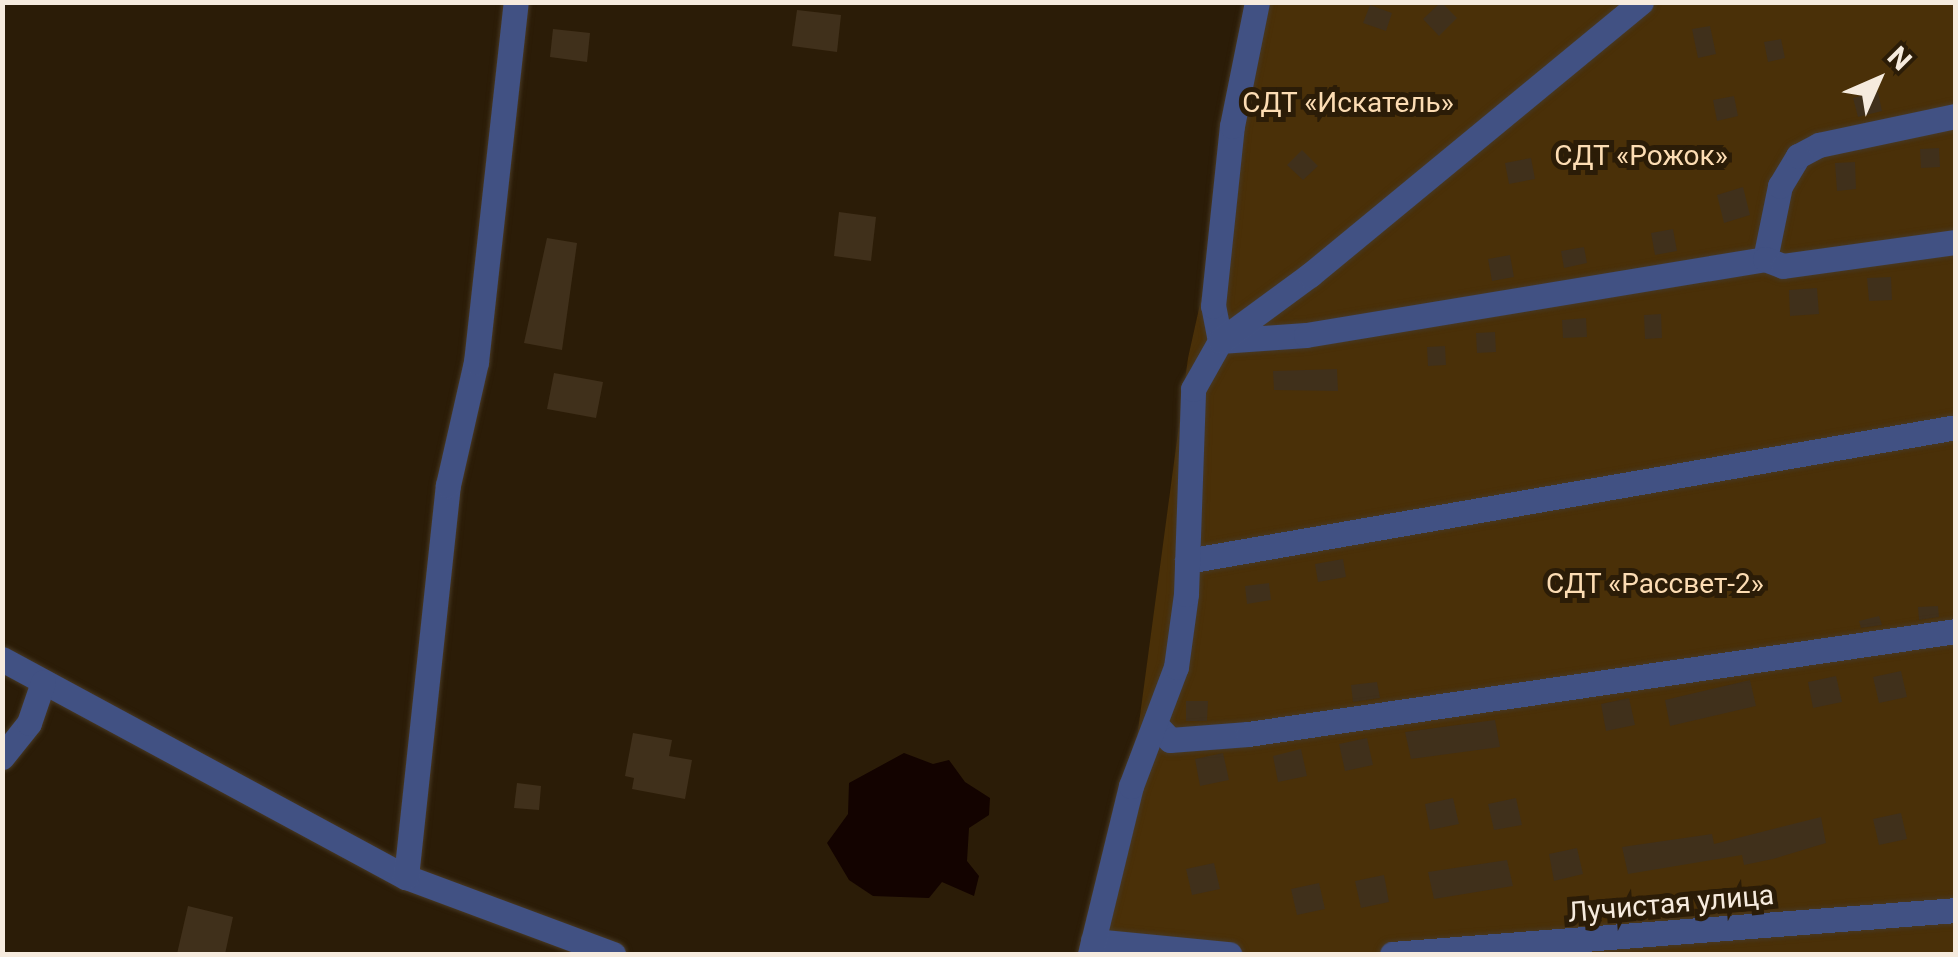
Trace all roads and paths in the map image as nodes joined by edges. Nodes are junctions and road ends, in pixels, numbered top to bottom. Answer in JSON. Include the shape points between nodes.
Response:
{"nodes":[{"id":1,"x":516,"y":2,"type":"edge"},
{"id":2,"x":1256,"y":2,"type":"edge"},
{"id":3,"x":1641,"y":2,"type":"edge"},
{"id":4,"x":1956,"y":116,"type":"edge"},
{"id":5,"x":1956,"y":242,"type":"edge"},
{"id":6,"x":1765,"y":260,"type":"junction"},
{"id":7,"x":1220,"y":341,"type":"junction"},
{"id":8,"x":1956,"y":427,"type":"edge"},
{"id":9,"x":1187,"y":561,"type":"junction"},
{"id":10,"x":1956,"y":632,"type":"edge"},
{"id":11,"x":2,"y":659,"type":"edge"},
{"id":12,"x":43,"y":682,"type":"junction"},
{"id":13,"x":1157,"y":726,"type":"junction"},
{"id":14,"x":2,"y":757,"type":"edge"},
{"id":15,"x":406,"y":877,"type":"junction"},
{"id":16,"x":1956,"y":910,"type":"edge"},
{"id":17,"x":1092,"y":948,"type":"edge"},
{"id":18,"x":613,"y":954,"type":"edge"},
{"id":19,"x":1229,"y":954,"type":"edge"},
{"id":20,"x":1392,"y":954,"type":"edge"}],
"edges":[{"from":1,"to":15,"type":"street","via":[[476,362],[448,485]]},
{"from":2,"to":7,"type":"street","via":[[1232,126],[1213,306]]},
{"from":3,"to":7,"type":"street","via":[[1310,275]]},
{"from":4,"to":6,"type":"street","via":[[1819,145],[1798,156],[1780,186]]},
{"from":5,"to":6,"type":"street","via":[[1783,266]]},
{"from":6,"to":7,"type":"street","via":[[1306,335]]},
{"from":7,"to":9,"type":"street","via":[[1193,389]]},
{"from":8,"to":9,"type":"street"},
{"from":9,"to":13,"type":"street","via":[[1176,668]]},
{"from":10,"to":13,"type":"street","via":[[1248,734],[1170,740]]},
{"from":11,"to":12,"type":"street"},
{"from":12,"to":14,"type":"street","via":[[29,723]]},
{"from":12,"to":15,"type":"street"},
{"from":13,"to":17,"type":"street","via":[[1131,786]]},
{"from":15,"to":18,"type":"street"},
{"from":16,"to":20,"type":"street","name":"Лучистая улица"},
{"from":17,"to":19,"type":"street"}]}
